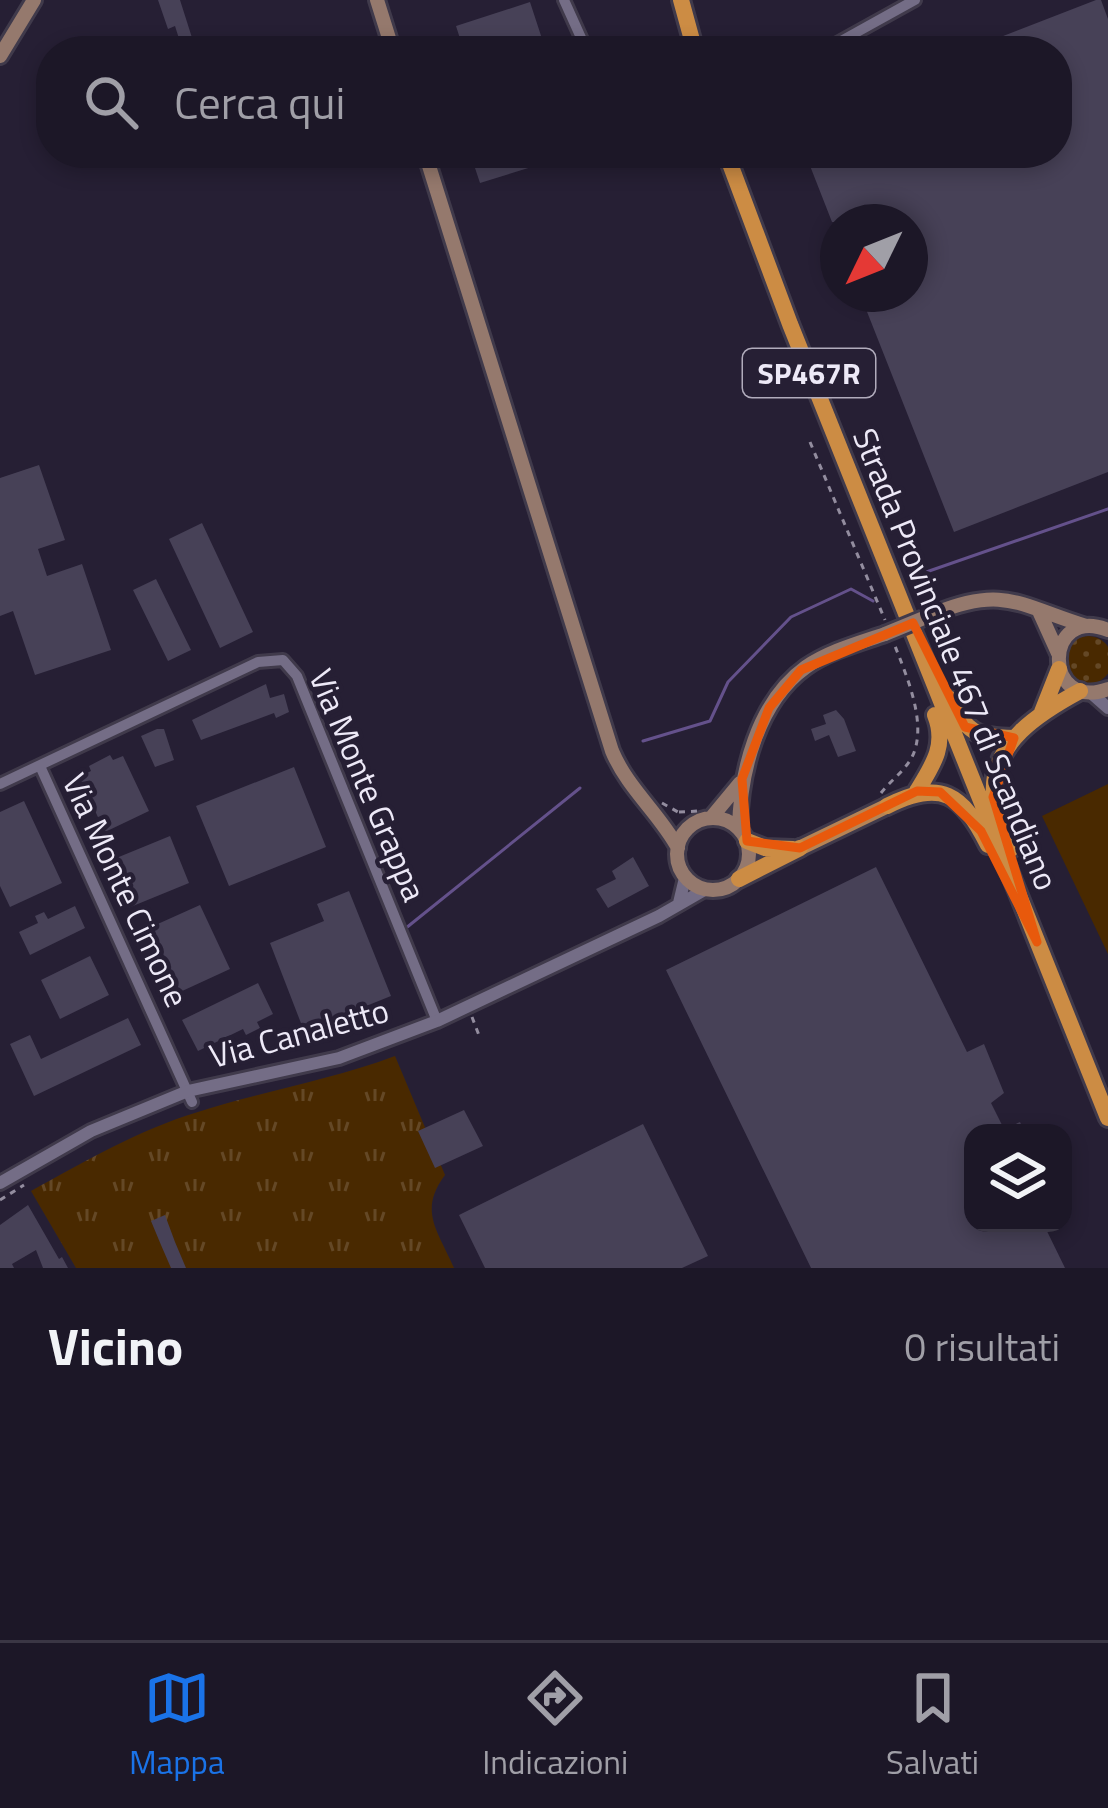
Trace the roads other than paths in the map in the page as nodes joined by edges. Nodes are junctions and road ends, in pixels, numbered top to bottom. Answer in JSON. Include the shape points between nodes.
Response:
{"nodes":[{"id":1,"x":34,"y":0,"type":"edge"},
{"id":2,"x":377,"y":0,"type":"edge"},
{"id":3,"x":564,"y":0,"type":"edge"},
{"id":4,"x":681,"y":0,"type":"edge"},
{"id":5,"x":915,"y":0,"type":"edge"},
{"id":6,"x":388,"y":36,"type":"edge"},
{"id":7,"x":580,"y":36,"type":"edge"},
{"id":8,"x":691,"y":36,"type":"edge"},
{"id":9,"x":850,"y":36,"type":"edge"},
{"id":10,"x":0,"y":56,"type":"edge"},
{"id":11,"x":430,"y":168,"type":"edge"},
{"id":12,"x":732,"y":168,"type":"edge"},
{"id":13,"x":897,"y":591,"type":"junction"},
{"id":14,"x":1039,"y":611,"type":"junction"},
{"id":15,"x":1086,"y":626,"type":"junction"},
{"id":16,"x":1108,"y":630,"type":"edge"},
{"id":17,"x":1059,"y":661,"type":"junction"},
{"id":18,"x":1108,"y":688,"type":"edge"},
{"id":19,"x":1085,"y":692,"type":"junction"},
{"id":20,"x":1108,"y":708,"type":"edge"},
{"id":21,"x":1042,"y":712,"type":"junction"},
{"id":22,"x":1014,"y":738,"type":"junction"},
{"id":23,"x":40,"y":766,"type":"junction"},
{"id":24,"x":742,"y":779,"type":"junction"},
{"id":25,"x":0,"y":784,"type":"edge"},
{"id":26,"x":917,"y":790,"type":"junction"},
{"id":27,"x":886,"y":806,"type":"joint"},
{"id":28,"x":662,"y":818,"type":"junction"},
{"id":29,"x":711,"y":818,"type":"junction"},
{"id":30,"x":693,"y":824,"type":"junction"},
{"id":31,"x":743,"y":835,"type":"junction"},
{"id":32,"x":678,"y":848,"type":"junction"},
{"id":33,"x":800,"y":848,"type":"junction"},
{"id":34,"x":680,"y":867,"type":"junction"},
{"id":35,"x":739,"y":879,"type":"junction"},
{"id":36,"x":706,"y":889,"type":"junction"},
{"id":37,"x":678,"y":904,"type":"junction"},
{"id":38,"x":1037,"y":942,"type":"junction"},
{"id":39,"x":437,"y":1021,"type":"junction"},
{"id":40,"x":190,"y":1096,"type":"junction"},
{"id":41,"x":1108,"y":1118,"type":"edge"},
{"id":42,"x":0,"y":1183,"type":"edge"}],
"edges":[{"from":1,"to":10,"type":"main road"},
{"from":2,"to":6,"type":"main road"},
{"from":3,"to":7,"type":"street"},
{"from":4,"to":8,"type":"highway"},
{"from":5,"to":9,"type":"street"},
{"from":11,"to":28,"type":"main road","via":[[612,752]]},
{"from":12,"to":13,"type":"highway","name":"Strada Provinciale 467 di Scandiano","number":"SP467R"},
{"from":13,"to":22,"type":"highway","via":[[964,727]]},
{"from":13,"to":26,"type":"highway","via":[[941,731],[938,756]]},
{"from":13,"to":38,"type":"highway","name":"Strada Provinciale 467 di Scandiano","number":"SP467R"},
{"from":14,"to":15,"type":"main road"},
{"from":14,"to":17,"type":"main road"},
{"from":14,"to":24,"type":"main road","bridge":true,"via":[[997,596],[967,601],[821,658],[769,708]]},
{"from":15,"to":16,"type":"main road"},
{"from":15,"to":17,"type":"main road","via":[[1068,635]]},
{"from":17,"to":19,"type":"main road","via":[[1065,680]]},
{"from":17,"to":21,"type":"highway"},
{"from":18,"to":19,"type":"main road"},
{"from":19,"to":20,"type":"street"},
{"from":19,"to":21,"type":"highway"},
{"from":21,"to":22,"type":"highway"},
{"from":22,"to":38,"type":"highway","via":[[995,772],[993,797]]},
{"from":23,"to":25,"type":"street","name":"Via Monte Grappa"},
{"from":23,"to":39,"type":"street","name":"Via Monte Grappa","via":[[258,662],[283,660],[297,676]]},
{"from":23,"to":40,"type":"street","name":"Via Monte Cimone"},
{"from":24,"to":29,"type":"main road"},
{"from":24,"to":31,"type":"main road"},
{"from":26,"to":27,"type":"highway"},
{"from":26,"to":38,"type":"highway","via":[[960,802]]},
{"from":27,"to":33,"type":"main road"},
{"from":28,"to":30,"type":"main road"},
{"from":28,"to":32,"type":"main road"},
{"from":29,"to":30,"type":"main road"},
{"from":29,"to":31,"type":"main road"},
{"from":30,"to":32,"type":"main road"},
{"from":31,"to":33,"type":"highway","via":[[765,848]]},
{"from":31,"to":35,"type":"main road","via":[[749,861]]},
{"from":32,"to":34,"type":"main road"},
{"from":33,"to":35,"type":"highway"},
{"from":34,"to":36,"type":"main road"},
{"from":34,"to":37,"type":"street"},
{"from":35,"to":36,"type":"main road"},
{"from":36,"to":37,"type":"street","name":"Via Canaletto"},
{"from":37,"to":39,"type":"street","name":"Via Canaletto"},
{"from":38,"to":41,"type":"highway","name":"Strada Provinciale 467 di Scandiano","number":"SP467R"},
{"from":39,"to":40,"type":"street","name":"Via Canaletto","via":[[340,1058]]},
{"from":40,"to":42,"type":"street","name":"Via Canaletto","via":[[91,1131]]}]}
